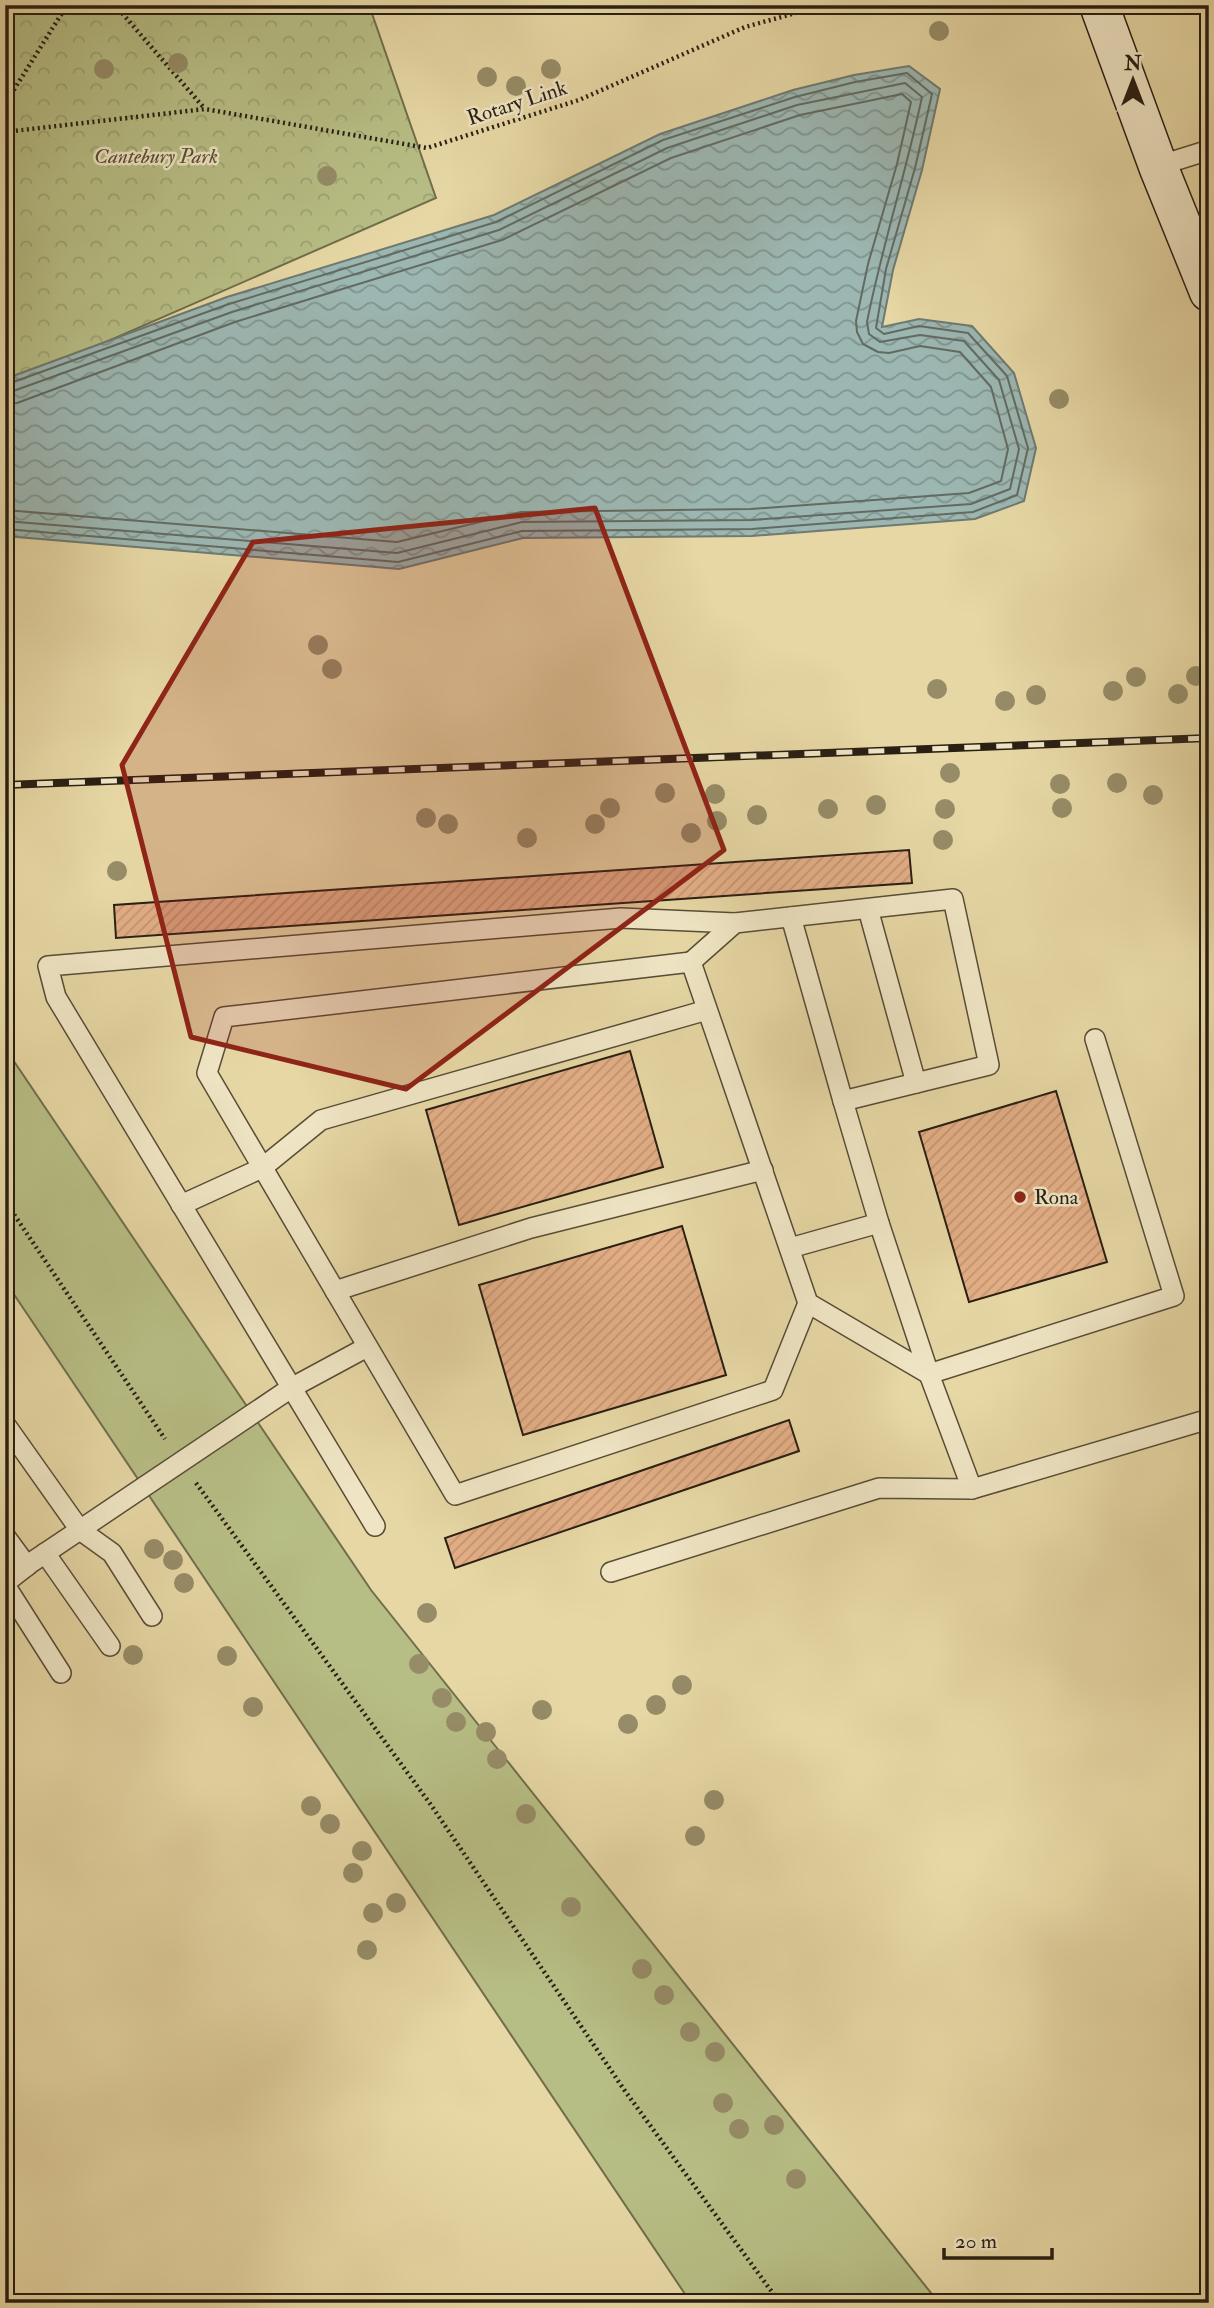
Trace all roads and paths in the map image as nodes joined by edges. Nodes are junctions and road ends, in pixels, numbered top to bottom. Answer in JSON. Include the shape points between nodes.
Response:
{"nodes":[{"id":1,"x":67,"y":5,"type":"edge"},
{"id":2,"x":115,"y":5,"type":"edge"},
{"id":3,"x":825,"y":5,"type":"edge"},
{"id":4,"x":1099,"y":5,"type":"edge"},
{"id":5,"x":5,"y":104,"type":"edge"},
{"id":6,"x":205,"y":109,"type":"junction"},
{"id":7,"x":5,"y":132,"type":"edge"},
{"id":8,"x":1209,"y":150,"type":"edge"},
{"id":9,"x":1158,"y":166,"type":"junction"},
{"id":10,"x":1209,"y":292,"type":"edge"},
{"id":11,"x":868,"y":909,"type":"junction"},
{"id":12,"x":792,"y":917,"type":"junction"},
{"id":13,"x":736,"y":923,"type":"junction"},
{"id":14,"x":691,"y":962,"type":"junction"},
{"id":15,"x":708,"y":1010,"type":"junction"},
{"id":16,"x":1095,"y":1040,"type":"dead end"},
{"id":17,"x":916,"y":1083,"type":"junction"},
{"id":18,"x":843,"y":1101,"type":"junction"},
{"id":19,"x":262,"y":1168,"type":"junction"},
{"id":20,"x":763,"y":1170,"type":"junction"},
{"id":21,"x":5,"y":1201,"type":"edge"},
{"id":22,"x":181,"y":1205,"type":"junction"},
{"id":23,"x":879,"y":1223,"type":"junction"},
{"id":24,"x":790,"y":1248,"type":"junction"},
{"id":25,"x":335,"y":1291,"type":"junction"},
{"id":26,"x":808,"y":1303,"type":"junction"},
{"id":27,"x":368,"y":1347,"type":"junction"},
{"id":28,"x":929,"y":1374,"type":"junction"},
{"id":29,"x":291,"y":1388,"type":"junction"},
{"id":30,"x":1209,"y":1419,"type":"edge"},
{"id":31,"x":5,"y":1424,"type":"edge"},
{"id":32,"x":181,"y":1461,"type":"junction"},
{"id":33,"x":971,"y":1489,"type":"junction"},
{"id":34,"x":374,"y":1526,"type":"dead end"},
{"id":35,"x":80,"y":1530,"type":"junction"},
{"id":36,"x":5,"y":1536,"type":"edge"},
{"id":37,"x":45,"y":1553,"type":"junction"},
{"id":38,"x":27,"y":1566,"type":"junction"},
{"id":39,"x":611,"y":1572,"type":"dead end"},
{"id":40,"x":5,"y":1584,"type":"edge"},
{"id":41,"x":152,"y":1616,"type":"dead end"},
{"id":42,"x":110,"y":1646,"type":"dead end"},
{"id":43,"x":61,"y":1673,"type":"dead end"},
{"id":44,"x":779,"y":2303,"type":"edge"}],
"edges":[{"from":1,"to":5,"type":"path"},
{"from":2,"to":6,"type":"path"},
{"from":3,"to":6,"type":"path","name":"Rotary Link","via":[[745,27],[579,100],[427,148]]},
{"from":4,"to":9,"type":"main road"},
{"from":6,"to":7,"type":"path","name":"Rotary Link"},
{"from":8,"to":9,"type":"lane"},
{"from":9,"to":10,"type":"main road"},
{"from":11,"to":12,"type":"lane"},
{"from":11,"to":17,"type":"lane"},
{"from":11,"to":17,"type":"lane","via":[[953,899],[989,1065]]},
{"from":12,"to":13,"type":"lane"},
{"from":12,"to":18,"type":"lane"},
{"from":13,"to":14,"type":"lane"},
{"from":13,"to":22,"type":"lane","via":[[621,918],[48,966],[56,997]]},
{"from":14,"to":15,"type":"lane"},
{"from":14,"to":19,"type":"lane","via":[[224,1017],[206,1073]]},
{"from":15,"to":19,"type":"lane","via":[[321,1120]]},
{"from":15,"to":20,"type":"lane"},
{"from":16,"to":28,"type":"lane","via":[[1174,1296]]},
{"from":17,"to":18,"type":"lane"},
{"from":18,"to":23,"type":"lane"},
{"from":19,"to":22,"type":"lane"},
{"from":19,"to":25,"type":"lane"},
{"from":20,"to":24,"type":"lane"},
{"from":20,"to":25,"type":"lane","via":[[531,1228]]},
{"from":21,"to":32,"type":"path"},
{"from":22,"to":29,"type":"lane"},
{"from":23,"to":24,"type":"lane"},
{"from":23,"to":28,"type":"lane"},
{"from":24,"to":26,"type":"lane"},
{"from":25,"to":27,"type":"lane"},
{"from":26,"to":27,"type":"lane","via":[[773,1390],[454,1495]]},
{"from":26,"to":28,"type":"lane"},
{"from":27,"to":29,"type":"lane"},
{"from":28,"to":33,"type":"lane"},
{"from":29,"to":32,"type":"lane"},
{"from":29,"to":34,"type":"lane"},
{"from":30,"to":33,"type":"lane"},
{"from":31,"to":35,"type":"lane"},
{"from":32,"to":35,"type":"lane"},
{"from":32,"to":44,"type":"path","via":[[431,1805],[625,2091]]},
{"from":33,"to":39,"type":"lane","via":[[879,1488]]},
{"from":35,"to":37,"type":"lane"},
{"from":35,"to":41,"type":"lane","via":[[112,1553]]},
{"from":36,"to":38,"type":"lane"},
{"from":37,"to":38,"type":"lane"},
{"from":37,"to":42,"type":"lane"},
{"from":38,"to":40,"type":"lane"},
{"from":40,"to":43,"type":"lane"}]}
